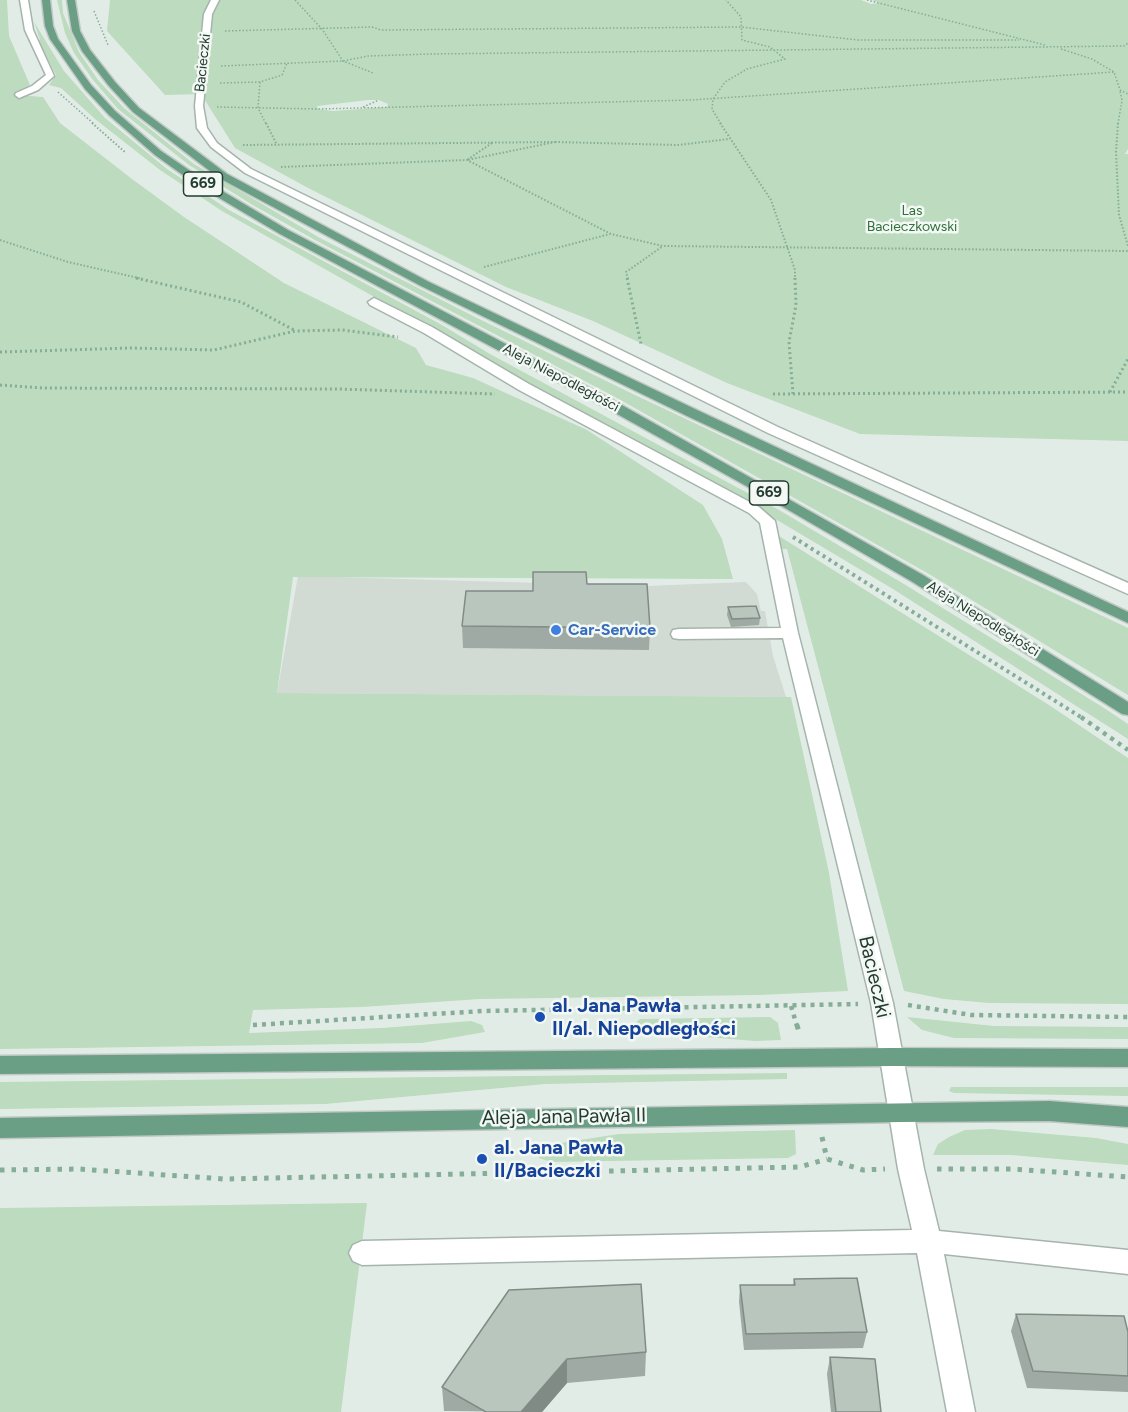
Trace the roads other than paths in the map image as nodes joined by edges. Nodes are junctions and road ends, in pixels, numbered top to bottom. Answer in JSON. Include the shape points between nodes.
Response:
{"nodes":[{"id":1,"x":24,"y":0,"type":"edge"},
{"id":2,"x":46,"y":0,"type":"edge"},
{"id":3,"x":71,"y":0,"type":"edge"},
{"id":4,"x":215,"y":0,"type":"edge"},
{"id":5,"x":19,"y":95,"type":"dead end"},
{"id":6,"x":374,"y":302,"type":"dead end"},
{"id":7,"x":1128,"y":589,"type":"edge"},
{"id":8,"x":1128,"y":618,"type":"edge"},
{"id":9,"x":790,"y":633,"type":"junction"},
{"id":10,"x":679,"y":634,"type":"dead end"},
{"id":11,"x":1128,"y":710,"type":"edge"},
{"id":12,"x":892,"y":1057,"type":"junction"},
{"id":13,"x":1128,"y":1058,"type":"edge"},
{"id":14,"x":0,"y":1065,"type":"edge"},
{"id":15,"x":902,"y":1112,"type":"junction"},
{"id":16,"x":1128,"y":1117,"type":"edge"},
{"id":17,"x":0,"y":1128,"type":"edge"},
{"id":18,"x":928,"y":1241,"type":"junction"},
{"id":19,"x":362,"y":1253,"type":"dead end"},
{"id":20,"x":1128,"y":1262,"type":"edge"},
{"id":21,"x":961,"y":1412,"type":"edge"}],
"edges":[{"from":1,"to":5,"type":"street","via":[[29,30],[50,76]]},
{"from":2,"to":11,"type":"main road","name":"Aleja Niepodległości","number":"669","via":[[54,39],[88,87],[127,127],[198,181],[284,232],[771,494],[917,578]]},
{"from":3,"to":8,"type":"main road","name":"Aleja Niepodległości","number":"669","via":[[76,31],[112,84],[136,110],[223,176],[425,284]]},
{"from":4,"to":7,"type":"street","name":"Bacieczki","via":[[206,31],[199,106],[202,128],[214,145],[248,171],[772,430]]},
{"from":6,"to":9,"type":"street","name":"Bacieczki","via":[[754,510],[767,521]]},
{"from":9,"to":10,"type":"street"},
{"from":9,"to":12,"type":"street","name":"Bacieczki"},
{"from":12,"to":13,"type":"main road"},
{"from":12,"to":14,"type":"main road"},
{"from":12,"to":15,"type":"street","name":"Bacieczki"},
{"from":15,"to":16,"type":"main road","name":"Aleja Jana Pawła II","via":[[1049,1111]]},
{"from":15,"to":17,"type":"main road","name":"Aleja Jana Pawła II"},
{"from":15,"to":18,"type":"street","name":"Bacieczki"},
{"from":18,"to":19,"type":"street"},
{"from":18,"to":20,"type":"street"},
{"from":18,"to":21,"type":"street","name":"Bacieczki"}]}
